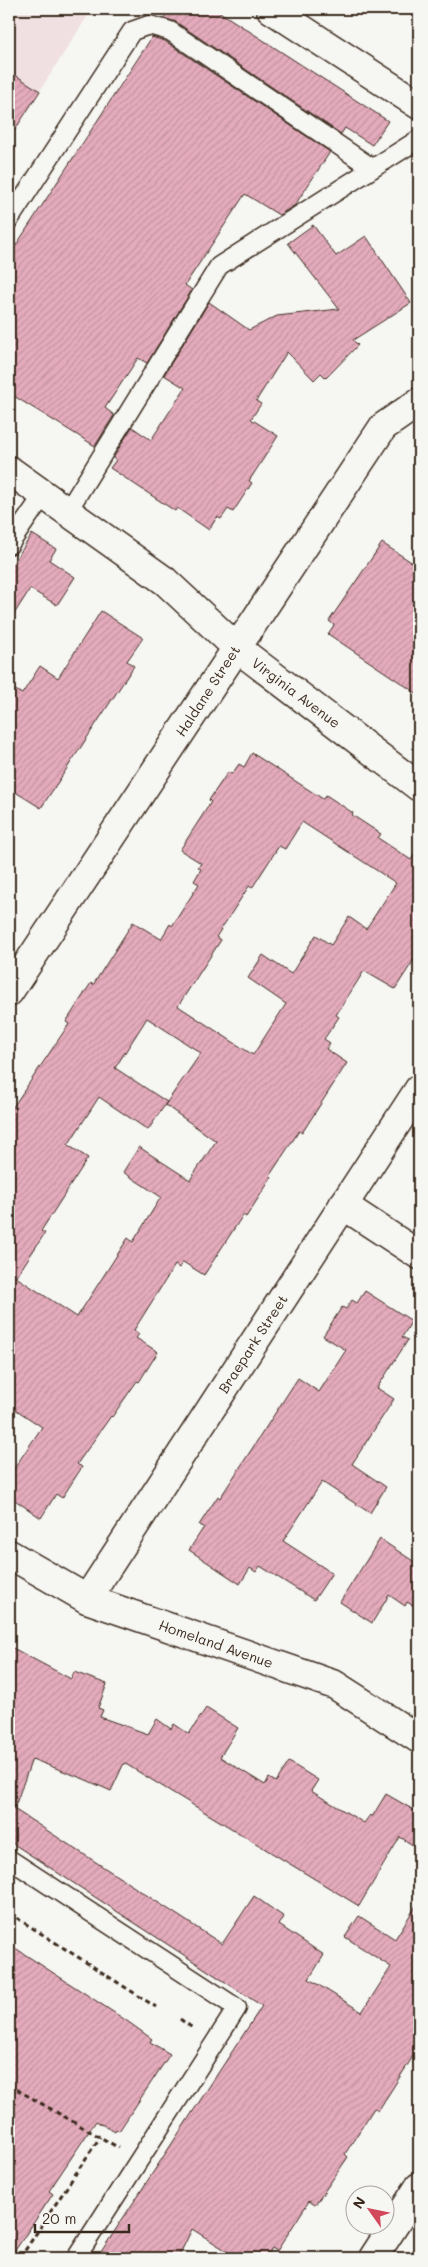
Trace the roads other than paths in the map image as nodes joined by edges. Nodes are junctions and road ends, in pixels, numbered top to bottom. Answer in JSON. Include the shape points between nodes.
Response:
{"nodes":[{"id":1,"x":270,"y":9,"type":"edge"},
{"id":2,"x":419,"y":105,"type":"edge"},
{"id":3,"x":419,"y":139,"type":"edge"},
{"id":4,"x":372,"y":168,"type":"junction"},
{"id":5,"x":9,"y":220,"type":"edge"},
{"id":6,"x":419,"y":402,"type":"edge"},
{"id":7,"x":9,"y":470,"type":"edge"},
{"id":8,"x":44,"y":494,"type":"junction"},
{"id":9,"x":67,"y":512,"type":"junction"},
{"id":10,"x":9,"y":545,"type":"edge"},
{"id":11,"x":237,"y":648,"type":"junction"},
{"id":12,"x":419,"y":787,"type":"edge"},
{"id":13,"x":9,"y":992,"type":"edge"},
{"id":14,"x":419,"y":1088,"type":"edge"},
{"id":15,"x":343,"y":1205,"type":"junction"},
{"id":16,"x":419,"y":1255,"type":"edge"},
{"id":17,"x":9,"y":1554,"type":"edge"},
{"id":18,"x":87,"y":1599,"type":"junction"},
{"id":19,"x":419,"y":1740,"type":"edge"},
{"id":20,"x":9,"y":1859,"type":"edge"},
{"id":21,"x":419,"y":2187,"type":"edge"},
{"id":22,"x":76,"y":2258,"type":"edge"},
{"id":23,"x":373,"y":2258,"type":"edge"}],
"edges":[{"from":1,"to":2,"type":"street"},
{"from":3,"to":4,"type":"lane"},
{"from":4,"to":5,"type":"lane","via":[[170,31],[149,25],[132,31]]},
{"from":4,"to":9,"type":"lane","via":[[219,266]]},
{"from":6,"to":11,"type":"street","name":"Haldane Street","via":[[382,427]]},
{"from":7,"to":8,"type":"street","name":"Virginia Avenue"},
{"from":8,"to":9,"type":"street","name":"Virginia Avenue"},
{"from":8,"to":10,"type":"lane"},
{"from":9,"to":11,"type":"street","name":"Virginia Avenue","via":[[165,581]]},
{"from":11,"to":12,"type":"street","name":"Virginia Avenue"},
{"from":11,"to":13,"type":"street","name":"Haldane Street"},
{"from":14,"to":15,"type":"street","name":"Braepark Street"},
{"from":15,"to":16,"type":"street"},
{"from":15,"to":18,"type":"street","name":"Braepark Street"},
{"from":17,"to":18,"type":"street","name":"Homeland Avenue"},
{"from":18,"to":19,"type":"street","name":"Homeland Avenue","via":[[335,1685]]},
{"from":20,"to":22,"type":"lane","via":[[237,2008]]},
{"from":21,"to":23,"type":"street"}]}
